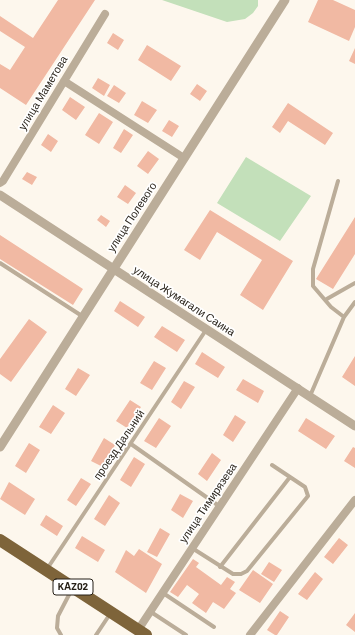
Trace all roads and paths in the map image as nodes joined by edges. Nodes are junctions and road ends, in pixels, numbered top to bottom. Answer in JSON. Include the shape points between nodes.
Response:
{"nodes":[{"id":1,"x":285,"y":0,"type":"edge"},
{"id":2,"x":105,"y":14,"type":"dead end"},
{"id":3,"x":64,"y":81,"type":"junction"},
{"id":4,"x":184,"y":158,"type":"junction"},
{"id":5,"x":338,"y":181,"type":"dead end"},
{"id":6,"x":0,"y":183,"type":"edge"},
{"id":7,"x":0,"y":195,"type":"edge"},
{"id":8,"x":0,"y":263,"type":"edge"},
{"id":9,"x":113,"y":269,"type":"junction"},
{"id":10,"x":355,"y":283,"type":"edge"},
{"id":11,"x":325,"y":300,"type":"junction"},
{"id":12,"x":355,"y":302,"type":"edge"},
{"id":13,"x":82,"y":316,"type":"junction"},
{"id":14,"x":344,"y":318,"type":"junction"},
{"id":15,"x":207,"y":330,"type":"junction"},
{"id":16,"x":298,"y":388,"type":"junction"},
{"id":17,"x":310,"y":396,"type":"junction"},
{"id":18,"x":355,"y":426,"type":"edge"},
{"id":19,"x":131,"y":444,"type":"junction"},
{"id":20,"x":0,"y":447,"type":"edge"},
{"id":21,"x":272,"y":465,"type":"dead end"},
{"id":22,"x":290,"y":477,"type":"junction"},
{"id":23,"x":355,"y":500,"type":"edge"},
{"id":24,"x":219,"y":506,"type":"junction"},
{"id":25,"x":0,"y":540,"type":"edge"},
{"id":26,"x":192,"y":548,"type":"junction"},
{"id":27,"x":220,"y":567,"type":"junction"},
{"id":28,"x":47,"y":570,"type":"junction"},
{"id":29,"x":73,"y":587,"type":"junction"},
{"id":30,"x":163,"y":593,"type":"junction"},
{"id":31,"x":111,"y":612,"type":"junction"},
{"id":32,"x":151,"y":612,"type":"junction"},
{"id":33,"x":214,"y":627,"type":"dead end"},
{"id":34,"x":142,"y":633,"type":"edge"},
{"id":35,"x":61,"y":635,"type":"edge"},
{"id":36,"x":96,"y":635,"type":"edge"},
{"id":37,"x":186,"y":635,"type":"edge"},
{"id":38,"x":250,"y":635,"type":"edge"}],
"edges":[{"from":1,"to":4,"type":"street","name":"улица Полевого"},
{"from":2,"to":3,"type":"street","name":"улица Маметова"},
{"from":3,"to":4,"type":"street"},
{"from":3,"to":6,"type":"street","name":"улица Маметова"},
{"from":4,"to":9,"type":"street","name":"улица Полевого"},
{"from":5,"to":11,"type":"lane","via":[[313,269],[313,286]]},
{"from":7,"to":9,"type":"street","name":"улица Жумагали Саина"},
{"from":8,"to":13,"type":"lane"},
{"from":9,"to":13,"type":"street","name":"улица Полевого"},
{"from":9,"to":15,"type":"street","name":"улица Жумагали Саина"},
{"from":10,"to":11,"type":"lane"},
{"from":11,"to":14,"type":"lane"},
{"from":12,"to":14,"type":"lane"},
{"from":13,"to":20,"type":"street","name":"улица Полевого"},
{"from":14,"to":17,"type":"lane"},
{"from":15,"to":16,"type":"street","name":"улица Жумагали Саина"},
{"from":15,"to":19,"type":"lane","name":"проезд Дальний"},
{"from":16,"to":17,"type":"street","name":"улица Жумагали Саина"},
{"from":16,"to":24,"type":"street","name":"улица Тимирязева"},
{"from":17,"to":18,"type":"street","name":"улица Жумагали Саина"},
{"from":19,"to":24,"type":"lane"},
{"from":19,"to":28,"type":"lane","name":"проезд Дальний"},
{"from":21,"to":22,"type":"lane"},
{"from":22,"to":27,"type":"lane"},
{"from":22,"to":27,"type":"lane","via":[[307,490],[308,496],[302,505],[247,571],[237,575]]},
{"from":23,"to":38,"type":"street"},
{"from":24,"to":26,"type":"street","name":"улица Тимирязева"},
{"from":25,"to":28,"type":"highway","number":"KАZ02"},
{"from":26,"to":27,"type":"lane"},
{"from":26,"to":30,"type":"street","name":"улица Тимирязева"},
{"from":28,"to":29,"type":"highway","number":"KАZ02"},
{"from":29,"to":31,"type":"highway","number":"KАZ02"},
{"from":29,"to":35,"type":"lane","via":[[58,616],[57,628]]},
{"from":30,"to":32,"type":"street","name":"улица Тимирязева"},
{"from":30,"to":33,"type":"lane"},
{"from":31,"to":34,"type":"highway","number":"KАZ02"},
{"from":31,"to":36,"type":"lane"},
{"from":32,"to":34,"type":"street","name":"улица Тимирязева"},
{"from":32,"to":37,"type":"lane"}]}
